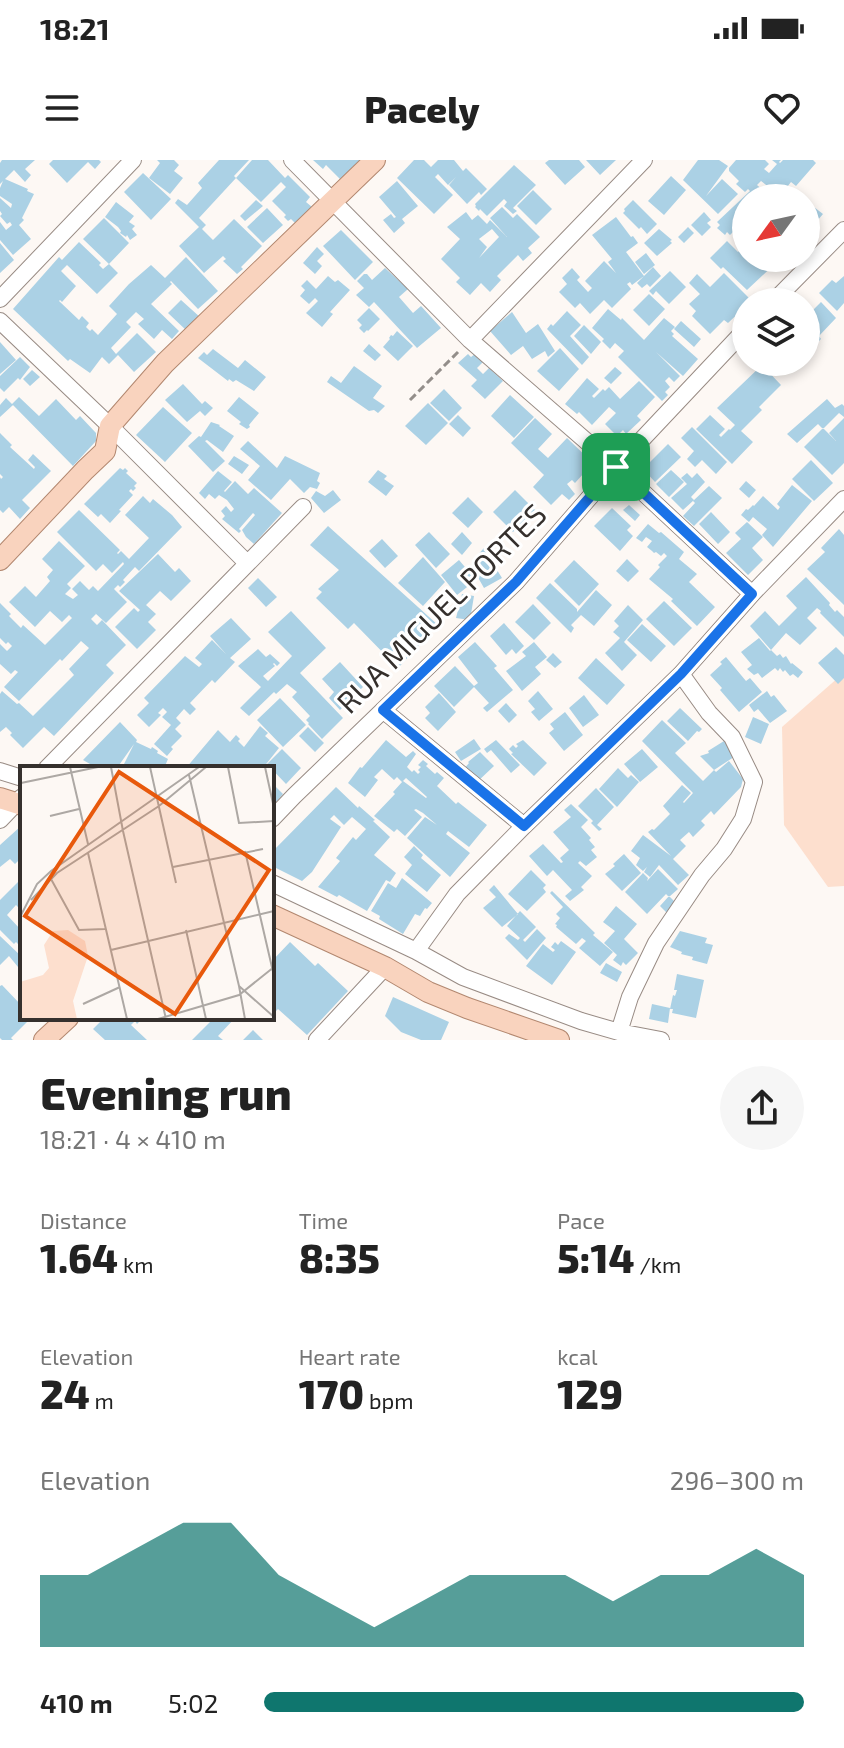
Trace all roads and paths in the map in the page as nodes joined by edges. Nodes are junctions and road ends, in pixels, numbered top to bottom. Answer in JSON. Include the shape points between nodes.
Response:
{"nodes":[{"id":1,"x":133,"y":160,"type":"edge"},
{"id":2,"x":292,"y":160,"type":"edge"},
{"id":3,"x":375,"y":160,"type":"edge"},
{"id":4,"x":644,"y":160,"type":"edge"},
{"id":5,"x":333,"y":201,"type":"junction"},
{"id":6,"x":844,"y":230,"type":"edge"},
{"id":7,"x":787,"y":288,"type":"edge"},
{"id":8,"x":0,"y":299,"type":"edge"},
{"id":9,"x":0,"y":321,"type":"edge"},
{"id":10,"x":470,"y":340,"type":"junction"},
{"id":11,"x":732,"y":344,"type":"edge"},
{"id":12,"x":410,"y":400,"type":"dead end"},
{"id":13,"x":110,"y":426,"type":"junction"},
{"id":14,"x":616,"y":467,"type":"junction"},
{"id":15,"x":844,"y":499,"type":"edge"},
{"id":16,"x":303,"y":507,"type":"dead end"},
{"id":17,"x":0,"y":560,"type":"edge"},
{"id":18,"x":247,"y":563,"type":"junction"},
{"id":19,"x":752,"y":594,"type":"junction"},
{"id":20,"x":681,"y":674,"type":"junction"},
{"id":21,"x":383,"y":710,"type":"junction"},
{"id":22,"x":49,"y":766,"type":"edge"},
{"id":23,"x":0,"y":771,"type":"edge"},
{"id":24,"x":20,"y":777,"type":"edge"},
{"id":25,"x":15,"y":801,"type":"edge"},
{"id":26,"x":274,"y":817,"type":"edge"},
{"id":27,"x":0,"y":820,"type":"edge"},
{"id":28,"x":524,"y":826,"type":"junction"},
{"id":29,"x":274,"y":884,"type":"edge"},
{"id":30,"x":274,"y":916,"type":"edge"},
{"id":31,"x":416,"y":951,"type":"junction"},
{"id":32,"x":385,"y":967,"type":"junction"},
{"id":33,"x":66,"y":1020,"type":"edge"},
{"id":34,"x":619,"y":1032,"type":"junction"},
{"id":35,"x":545,"y":1038,"type":"edge"},
{"id":36,"x":44,"y":1040,"type":"edge"},
{"id":37,"x":317,"y":1040,"type":"edge"},
{"id":38,"x":661,"y":1040,"type":"edge"}],
"edges":[{"from":1,"to":8,"type":"street"},
{"from":2,"to":5,"type":"street"},
{"from":3,"to":5,"type":"main road"},
{"from":4,"to":10,"type":"street"},
{"from":5,"to":10,"type":"street"},
{"from":5,"to":13,"type":"main road","via":[[165,363]]},
{"from":6,"to":7,"type":"street"},
{"from":9,"to":13,"type":"street"},
{"from":10,"to":12,"type":"path"},
{"from":10,"to":14,"type":"street"},
{"from":11,"to":14,"type":"street","name":"RUA MIGUEL PORTES"},
{"from":13,"to":17,"type":"main road","via":[[105,451]]},
{"from":13,"to":18,"type":"street"},
{"from":14,"to":19,"type":"street"},
{"from":14,"to":21,"type":"street","name":"RUA MIGUEL PORTES","via":[[516,582]]},
{"from":15,"to":19,"type":"street"},
{"from":16,"to":18,"type":"street"},
{"from":18,"to":22,"type":"street"},
{"from":19,"to":20,"type":"street"},
{"from":20,"to":28,"type":"street"},
{"from":20,"to":34,"type":"street","via":[[732,737],[754,782],[743,819],[656,943]]},
{"from":21,"to":26,"type":"street","name":"RUA MIGUEL PORTES"},
{"from":21,"to":28,"type":"street"},
{"from":23,"to":24,"type":"street"},
{"from":25,"to":27,"type":"street"},
{"from":28,"to":31,"type":"street","via":[[457,894]]},
{"from":29,"to":31,"type":"street"},
{"from":30,"to":32,"type":"main road"},
{"from":31,"to":34,"type":"street","via":[[463,977]]},
{"from":32,"to":35,"type":"main road","via":[[428,992]]},
{"from":32,"to":37,"type":"street"},
{"from":33,"to":36,"type":"main road"},
{"from":34,"to":38,"type":"street"}]}
